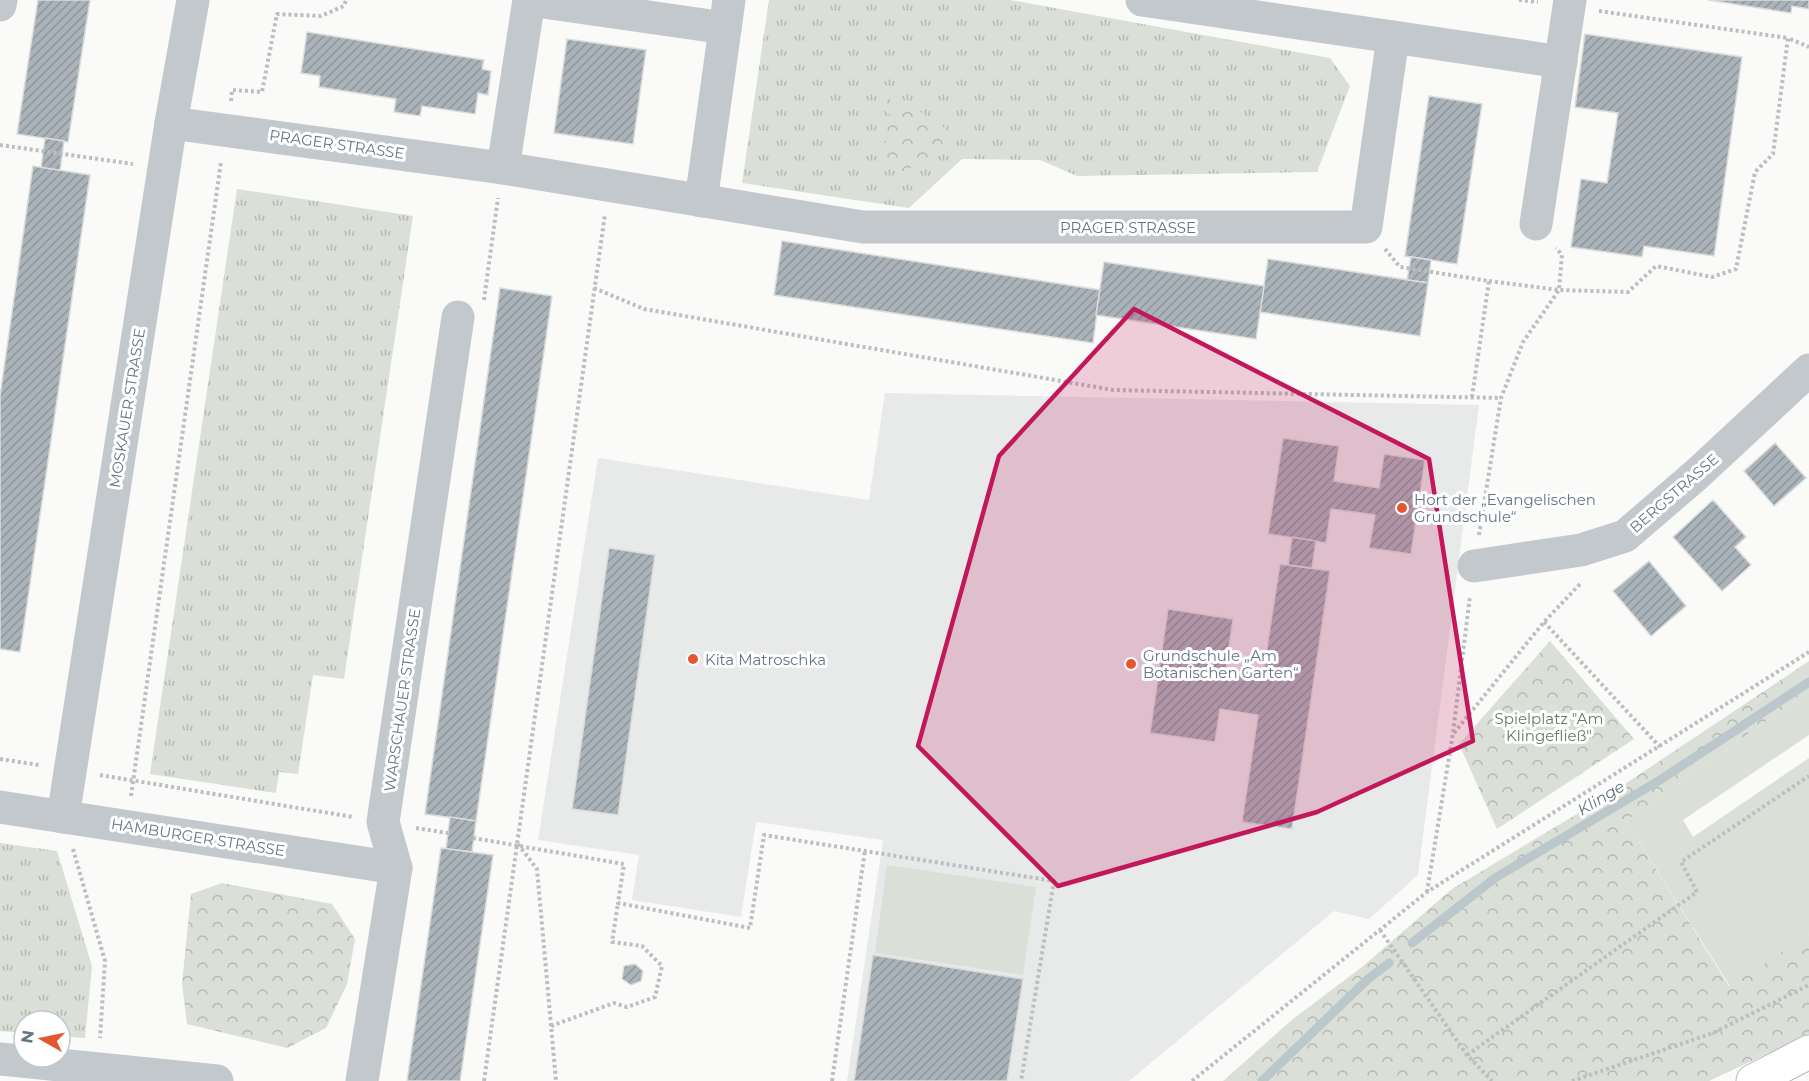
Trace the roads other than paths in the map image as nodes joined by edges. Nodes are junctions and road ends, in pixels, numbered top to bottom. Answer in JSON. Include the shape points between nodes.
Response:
{"nodes":[{"id":1,"x":1,"y":0,"type":"edge"},
{"id":2,"x":193,"y":0,"type":"edge"},
{"id":3,"x":1142,"y":0,"type":"edge"},
{"id":4,"x":1570,"y":3,"type":"edge"},
{"id":5,"x":0,"y":4,"type":"edge"},
{"id":6,"x":727,"y":14,"type":"edge"},
{"id":7,"x":1393,"y":37,"type":"junction"},
{"id":8,"x":1561,"y":62,"type":"junction"},
{"id":9,"x":171,"y":123,"type":"junction"},
{"id":10,"x":503,"y":168,"type":"junction"},
{"id":11,"x":701,"y":201,"type":"junction"},
{"id":12,"x":1536,"y":224,"type":"road end"},
{"id":13,"x":458,"y":317,"type":"road end"},
{"id":14,"x":1809,"y":370,"type":"edge"},
{"id":15,"x":1474,"y":566,"type":"road end"},
{"id":16,"x":0,"y":807,"type":"edge"},
{"id":17,"x":63,"y":817,"type":"junction"},
{"id":18,"x":396,"y":868,"type":"junction"},
{"id":19,"x":1809,"y":1052,"type":"edge"},
{"id":20,"x":0,"y":1059,"type":"edge"},
{"id":21,"x":217,"y":1081,"type":"edge"},
{"id":22,"x":362,"y":1081,"type":"edge"},
{"id":23,"x":1753,"y":1081,"type":"edge"}],
"edges":[{"from":1,"to":5,"type":"street"},
{"from":2,"to":9,"type":"street","name":"MOSKAUER STRASSE"},
{"from":3,"to":7,"type":"street"},
{"from":4,"to":8,"type":"street"},
{"from":6,"to":10,"type":"street","via":[[529,0]]},
{"from":6,"to":11,"type":"street"},
{"from":7,"to":8,"type":"street"},
{"from":7,"to":11,"type":"street","name":"PRAGER STRASSE","via":[[1366,227],[863,227]]},
{"from":8,"to":12,"type":"street"},
{"from":9,"to":10,"type":"street","name":"PRAGER STRASSE"},
{"from":9,"to":17,"type":"street","name":"MOSKAUER STRASSE"},
{"from":10,"to":11,"type":"street","name":"PRAGER STRASSE"},
{"from":13,"to":18,"type":"street","name":"WARSCHAUER STRASSE","via":[[384,822]]},
{"from":14,"to":15,"type":"street","name":"BERGSTRASSE","via":[[1625,536],[1581,550]]},
{"from":16,"to":17,"type":"street","name":"HAMBURGER STRASSE"},
{"from":17,"to":18,"type":"street","name":"HAMBURGER STRASSE"},
{"from":18,"to":22,"type":"street","name":"WARSCHAUER STRASSE"},
{"from":19,"to":23,"type":"main road"},
{"from":20,"to":21,"type":"street"}]}
